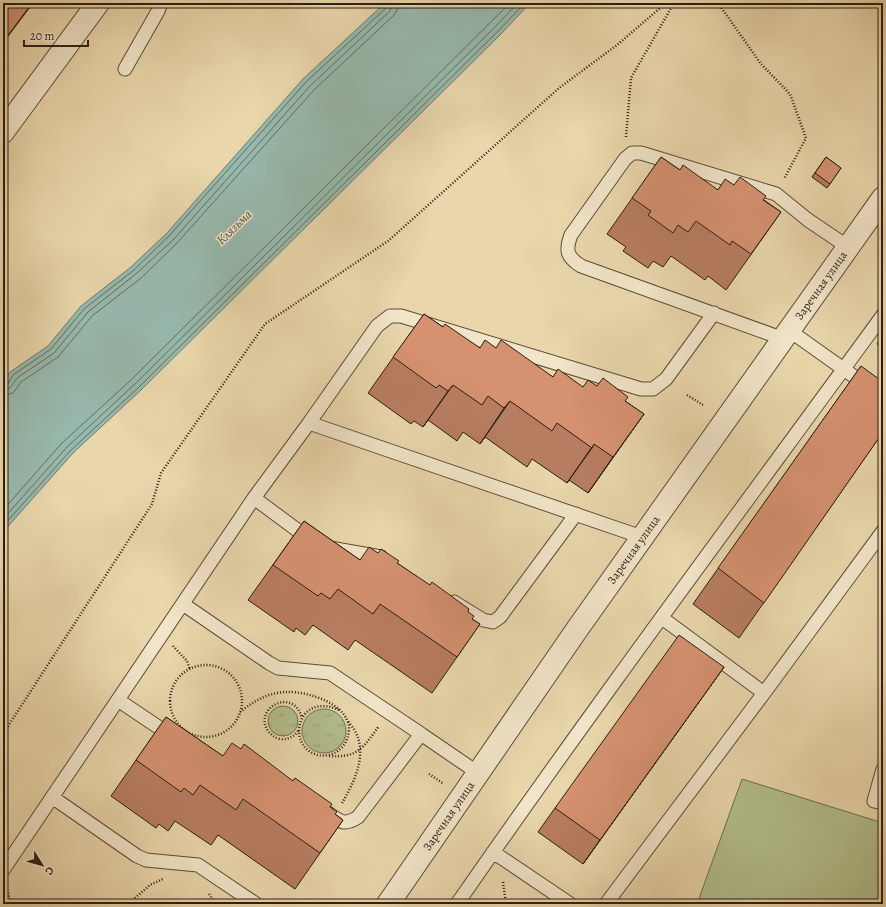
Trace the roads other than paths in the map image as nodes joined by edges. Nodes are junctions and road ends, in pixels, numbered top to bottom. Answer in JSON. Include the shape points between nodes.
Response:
{"nodes":[{"id":1,"x":98,"y":3,"type":"edge"},
{"id":2,"x":161,"y":3,"type":"edge"},
{"id":3,"x":125,"y":70,"type":"dead end"},
{"id":4,"x":3,"y":132,"type":"edge"},
{"id":5,"x":883,"y":198,"type":"edge"},
{"id":6,"x":848,"y":247,"type":"junction"},
{"id":7,"x":714,"y":313,"type":"junction"},
{"id":8,"x":883,"y":315,"type":"edge"},
{"id":9,"x":787,"y":335,"type":"junction"},
{"id":10,"x":843,"y":370,"type":"junction"},
{"id":11,"x":883,"y":398,"type":"edge"},
{"id":12,"x":309,"y":423,"type":"junction"},
{"id":13,"x":254,"y":498,"type":"junction"},
{"id":14,"x":576,"y":514,"type":"junction"},
{"id":15,"x":883,"y":531,"type":"edge"},
{"id":16,"x":642,"y":537,"type":"junction"},
{"id":17,"x":390,"y":561,"type":"edge"},
{"id":18,"x":443,"y":595,"type":"edge"},
{"id":19,"x":182,"y":604,"type":"junction"},
{"id":20,"x":662,"y":618,"type":"junction"},
{"id":21,"x":764,"y":693,"type":"junction"},
{"id":22,"x":118,"y":700,"type":"junction"},
{"id":23,"x":420,"y":734,"type":"junction"},
{"id":24,"x":184,"y":744,"type":"edge"},
{"id":25,"x":883,"y":769,"type":"edge"},
{"id":26,"x":478,"y":773,"type":"junction"},
{"id":27,"x":52,"y":797,"type":"junction"},
{"id":28,"x":883,"y":803,"type":"edge"},
{"id":29,"x":321,"y":808,"type":"edge"},
{"id":30,"x":493,"y":852,"type":"junction"},
{"id":31,"x":3,"y":870,"type":"edge"},
{"id":32,"x":256,"y":904,"type":"edge"},
{"id":33,"x":388,"y":904,"type":"edge"},
{"id":34,"x":457,"y":904,"type":"edge"},
{"id":35,"x":570,"y":904,"type":"edge"},
{"id":36,"x":606,"y":904,"type":"edge"}],
"edges":[{"from":1,"to":4,"type":"street"},
{"from":2,"to":3,"type":"lane"},
{"from":5,"to":6,"type":"street","name":"Заречная улица"},
{"from":6,"to":7,"type":"lane","via":[[776,194],[641,152],[632,153],[625,159],[571,235],[567,244],[568,254],[581,266]]},
{"from":6,"to":9,"type":"street","name":"Заречная улица"},
{"from":7,"to":9,"type":"lane"},
{"from":7,"to":12,"type":"lane","via":[[666,379],[653,389],[641,390],[401,316],[390,316],[378,326]]},
{"from":8,"to":10,"type":"lane"},
{"from":9,"to":10,"type":"lane"},
{"from":9,"to":16,"type":"street","name":"Заречная улица"},
{"from":10,"to":11,"type":"lane"},
{"from":10,"to":20,"type":"lane"},
{"from":12,"to":13,"type":"lane"},
{"from":12,"to":14,"type":"lane"},
{"from":13,"to":17,"type":"lane","via":[[320,546],[372,554]]},
{"from":13,"to":19,"type":"lane"},
{"from":14,"to":16,"type":"lane"},
{"from":14,"to":18,"type":"lane","via":[[500,617],[493,622],[483,620]]},
{"from":15,"to":21,"type":"lane"},
{"from":16,"to":26,"type":"street","name":"Заречная улица"},
{"from":19,"to":22,"type":"lane"},
{"from":19,"to":23,"type":"lane","via":[[278,668],[330,673]]},
{"from":20,"to":21,"type":"lane"},
{"from":20,"to":30,"type":"lane"},
{"from":21,"to":36,"type":"lane"},
{"from":22,"to":24,"type":"lane"},
{"from":22,"to":27,"type":"lane"},
{"from":23,"to":26,"type":"lane"},
{"from":23,"to":29,"type":"lane","via":[[358,818],[350,823],[340,822]]},
{"from":25,"to":28,"type":"lane","via":[[874,800]]},
{"from":26,"to":33,"type":"street","name":"Заречная улица"},
{"from":27,"to":31,"type":"lane"},
{"from":27,"to":32,"type":"lane","via":[[142,858],[198,865]]},
{"from":30,"to":34,"type":"lane"},
{"from":30,"to":35,"type":"lane"}]}
